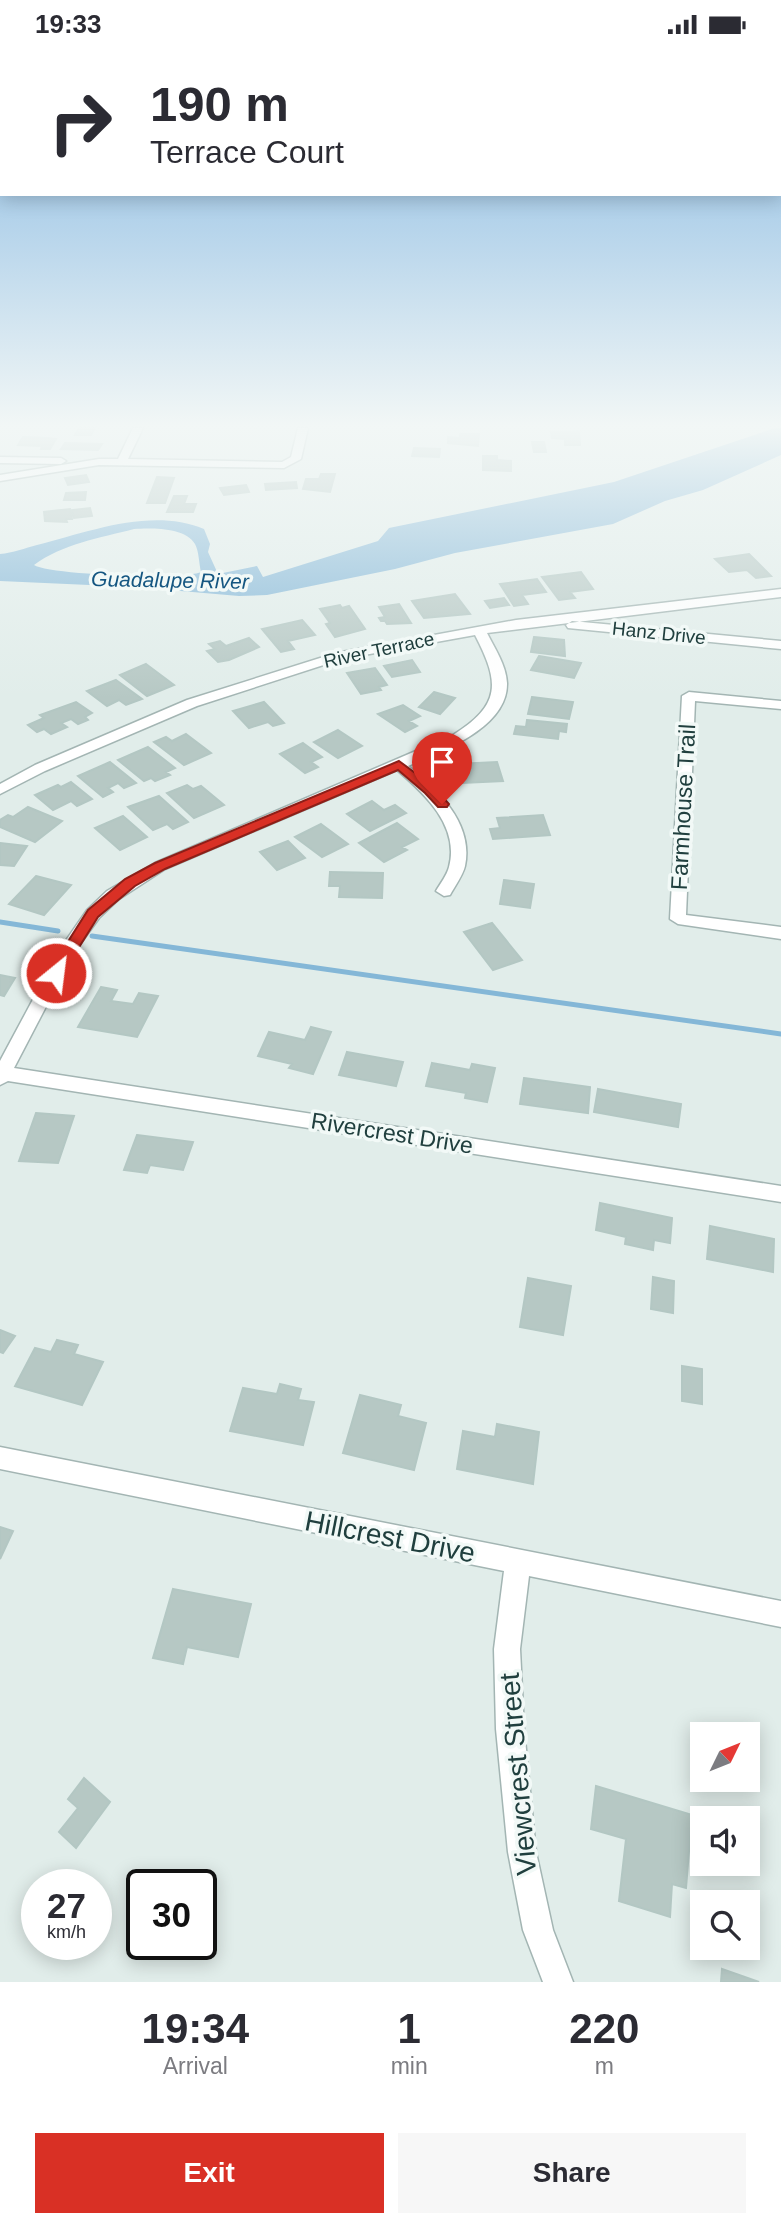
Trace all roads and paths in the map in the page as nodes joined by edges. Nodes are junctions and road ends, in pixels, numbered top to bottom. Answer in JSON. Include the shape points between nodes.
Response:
{"nodes":[{"id":1,"x":781,"y":593,"type":"edge"},
{"id":2,"x":537,"y":621,"type":"junction"},
{"id":3,"x":479,"y":630,"type":"junction"},
{"id":4,"x":781,"y":645,"type":"edge"},
{"id":5,"x":781,"y":705,"type":"edge"},
{"id":6,"x":399,"y":765,"type":"junction"},
{"id":7,"x":0,"y":790,"type":"edge"},
{"id":8,"x":444,"y":891,"type":"dead end"},
{"id":9,"x":781,"y":933,"type":"edge"},
{"id":10,"x":0,"y":1040,"type":"edge"},
{"id":11,"x":19,"y":1043,"type":"junction"},
{"id":12,"x":2,"y":1075,"type":"edge"},
{"id":13,"x":781,"y":1194,"type":"edge"},
{"id":14,"x":0,"y":1458,"type":"edge"},
{"id":15,"x":518,"y":1562,"type":"junction"},
{"id":16,"x":781,"y":1614,"type":"edge"},
{"id":17,"x":558,"y":1982,"type":"edge"}],
"edges":[{"from":1,"to":2,"type":"street","name":"River Terrace"},
{"from":2,"to":3,"type":"street","name":"River Terrace"},
{"from":2,"to":4,"type":"street","name":"Hanz Drive"},
{"from":3,"to":6,"type":"street","via":[[499,671],[499,687],[488,715],[467,733]]},
{"from":3,"to":7,"type":"street","name":"River Terrace","via":[[340,656],[192,703],[40,768]]},
{"from":5,"to":9,"type":"street","name":"Farmhouse Trail","via":[[689,696],[678,919]]},
{"from":6,"to":8,"type":"street","via":[[429,790],[449,816],[458,848],[457,867]]},
{"from":6,"to":11,"type":"street","via":[[160,866],[113,895],[93,913],[68,949]]},
{"from":10,"to":11,"type":"street"},
{"from":11,"to":12,"type":"street"},
{"from":12,"to":13,"type":"street","name":"Rivercrest Drive"},
{"from":14,"to":15,"type":"street","name":"Hillcrest Drive"},
{"from":15,"to":16,"type":"street","name":"Hillcrest Drive"},
{"from":15,"to":17,"type":"street","name":"Viewcrest Street","via":[[507,1649],[510,1729],[522,1852],[538,1930]]}]}
